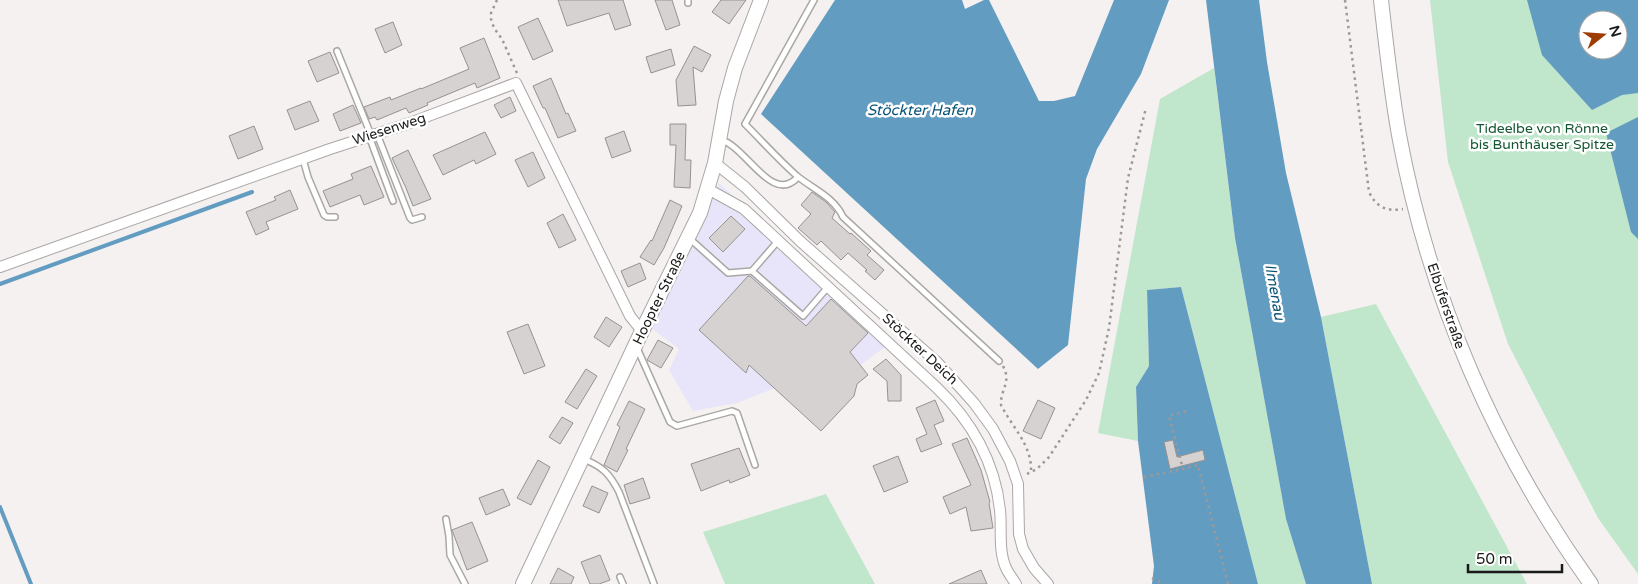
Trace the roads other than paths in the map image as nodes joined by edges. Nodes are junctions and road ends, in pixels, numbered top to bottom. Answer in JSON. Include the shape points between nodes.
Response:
{"nodes":[{"id":1,"x":761,"y":0,"type":"edge"},
{"id":2,"x":814,"y":0,"type":"edge"},
{"id":3,"x":1381,"y":0,"type":"edge"},
{"id":4,"x":337,"y":51,"type":"dead end"},
{"id":5,"x":372,"y":135,"type":"junction"},
{"id":6,"x":719,"y":140,"type":"junction"},
{"id":7,"x":303,"y":158,"type":"junction"},
{"id":8,"x":715,"y":163,"type":"junction"},
{"id":9,"x":798,"y":177,"type":"junction"},
{"id":10,"x":708,"y":189,"type":"junction"},
{"id":11,"x":393,"y":201,"type":"dead end"},
{"id":12,"x":336,"y":217,"type":"dead end"},
{"id":13,"x":422,"y":217,"type":"dead end"},
{"id":14,"x":689,"y":238,"type":"junction"},
{"id":15,"x":778,"y":241,"type":"junction"},
{"id":16,"x":0,"y":267,"type":"edge"},
{"id":17,"x":752,"y":271,"type":"junction"},
{"id":18,"x":828,"y":287,"type":"junction"},
{"id":19,"x":642,"y":331,"type":"junction"},
{"id":20,"x":636,"y":346,"type":"junction"},
{"id":21,"x":1000,"y":361,"type":"road end"},
{"id":22,"x":582,"y":458,"type":"junction"},
{"id":23,"x":756,"y":465,"type":"dead end"},
{"id":24,"x":446,"y":519,"type":"dead end"},
{"id":25,"x":620,"y":577,"type":"dead end"},
{"id":26,"x":465,"y":584,"type":"edge"},
{"id":27,"x":523,"y":584,"type":"edge"},
{"id":28,"x":623,"y":584,"type":"edge"},
{"id":29,"x":654,"y":584,"type":"edge"},
{"id":30,"x":1016,"y":584,"type":"edge"},
{"id":31,"x":1048,"y":584,"type":"edge"},
{"id":32,"x":1591,"y":584,"type":"edge"}],
"edges":[{"from":1,"to":6,"type":"street","name":"Hoopter Straße","via":[[735,68]]},
{"from":2,"to":9,"type":"lane","via":[[745,124]]},
{"from":3,"to":32,"type":"street","name":"Elbuferstraße","via":[[1395,111],[1415,206],[1458,343],[1526,484]]},
{"from":4,"to":5,"type":"lane"},
{"from":5,"to":7,"type":"street","name":"Wiesenweg"},
{"from":5,"to":11,"type":"lane"},
{"from":5,"to":13,"type":"lane","via":[[410,218]]},
{"from":5,"to":19,"type":"street","name":"Wiesenweg","via":[[516,84],[630,316]]},
{"from":6,"to":8,"type":"street","name":"Hoopter Straße"},
{"from":6,"to":9,"type":"lane","via":[[740,152],[776,185],[787,185]]},
{"from":7,"to":12,"type":"lane","via":[[324,215]]},
{"from":7,"to":16,"type":"street","name":"Wiesenweg"},
{"from":8,"to":10,"type":"street","name":"Hoopter Straße"},
{"from":8,"to":31,"type":"street","name":"Stöckter Deich","via":[[936,362],[974,403],[1004,448],[1016,477],[1021,543],[1028,559]]},
{"from":9,"to":21,"type":"lane","via":[[839,209],[843,217]]},
{"from":10,"to":14,"type":"street","name":"Hoopter Straße"},
{"from":10,"to":15,"type":"street","via":[[744,209]]},
{"from":14,"to":17,"type":"lane","via":[[728,273]]},
{"from":14,"to":19,"type":"street","name":"Hoopter Straße"},
{"from":15,"to":17,"type":"lane"},
{"from":15,"to":18,"type":"street"},
{"from":17,"to":18,"type":"lane","via":[[802,316]]},
{"from":18,"to":30,"type":"street","via":[[951,401],[971,427],[993,474],[1001,512],[1002,553],[1006,568]]},
{"from":19,"to":20,"type":"street","name":"Hoopter Straße"},
{"from":20,"to":22,"type":"street","name":"Hoopter Straße"},
{"from":20,"to":23,"type":"lane","via":[[670,422],[684,425],[732,411],[737,413]]},
{"from":22,"to":27,"type":"street","name":"Hoopter Straße"},
{"from":22,"to":29,"type":"lane","via":[[596,464],[612,478]]},
{"from":24,"to":26,"type":"lane","via":[[450,555]]},
{"from":25,"to":28,"type":"lane"}]}
